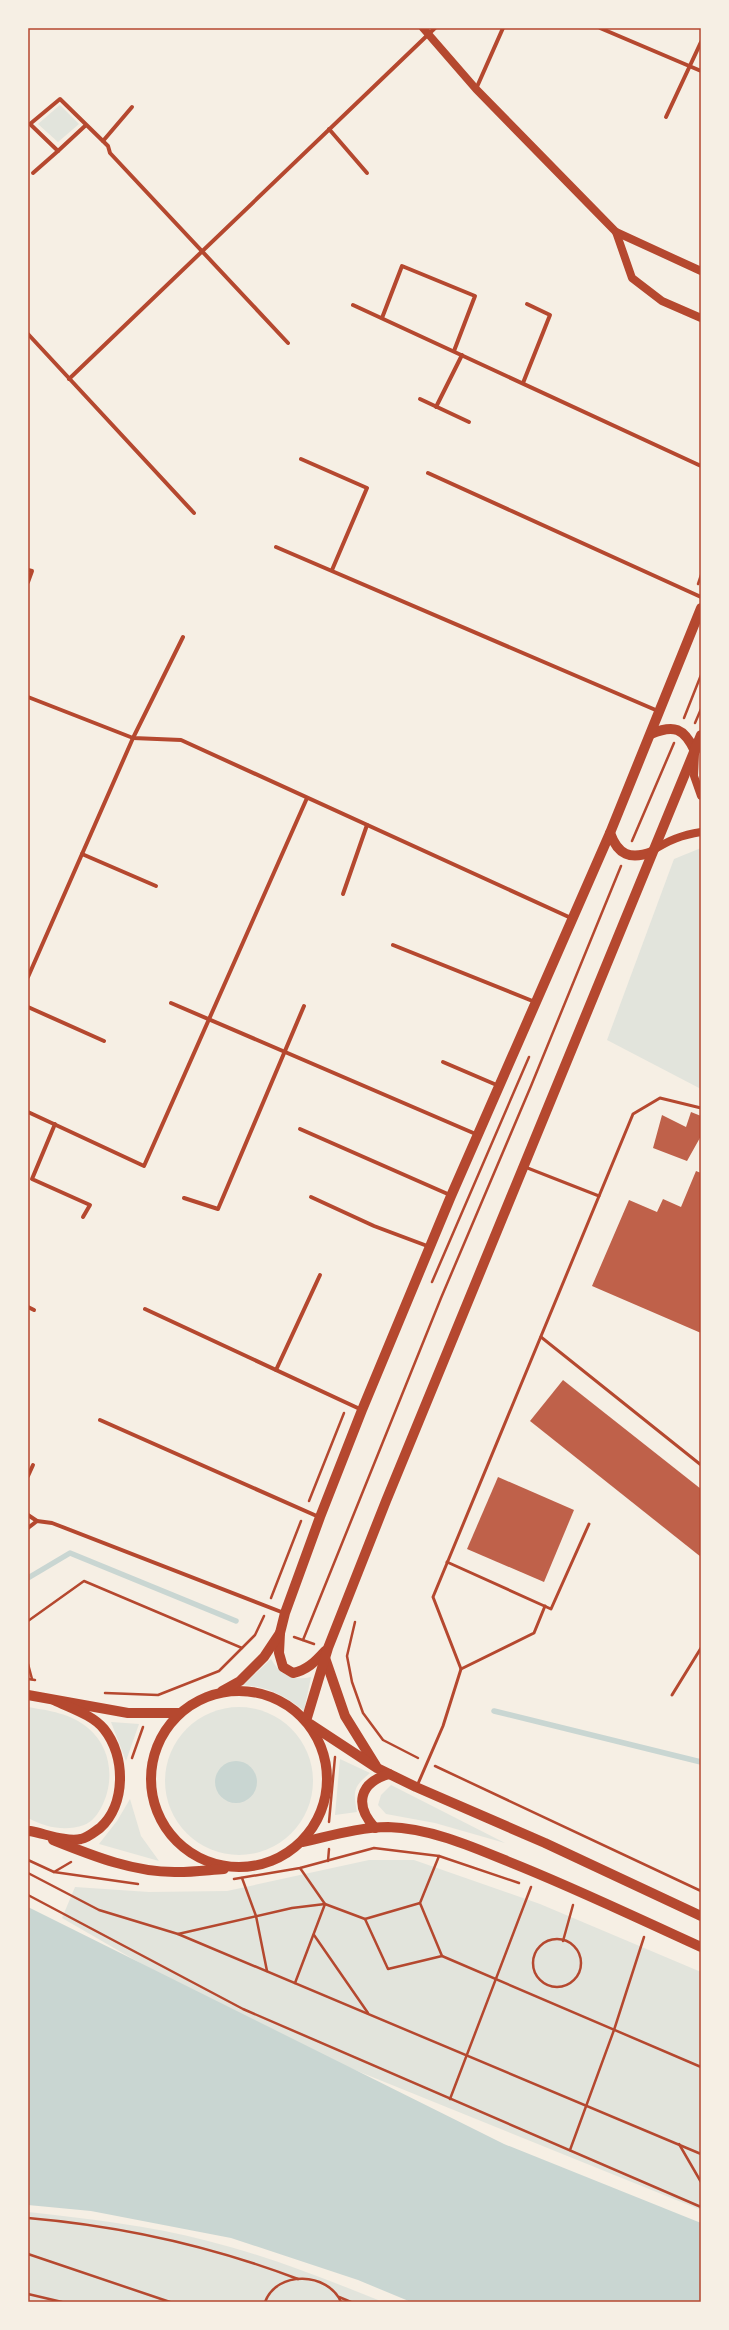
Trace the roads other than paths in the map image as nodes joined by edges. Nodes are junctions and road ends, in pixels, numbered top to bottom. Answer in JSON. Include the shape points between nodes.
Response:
{"nodes":[{"id":1,"x":435,"y":28,"type":"edge"},
{"id":2,"x":503,"y":28,"type":"edge"},
{"id":3,"x":600,"y":28,"type":"edge"},
{"id":4,"x":426,"y":31,"type":"edge"},
{"id":5,"x":701,"y":42,"type":"edge"},
{"id":6,"x":689,"y":66,"type":"junction"},
{"id":7,"x":701,"y":71,"type":"edge"},
{"id":8,"x":476,"y":89,"type":"junction"},
{"id":9,"x":132,"y":107,"type":"dead end"},
{"id":10,"x":666,"y":117,"type":"dead end"},
{"id":11,"x":86,"y":125,"type":"junction"},
{"id":12,"x":329,"y":129,"type":"junction"},
{"id":13,"x":103,"y":141,"type":"junction"},
{"id":14,"x":58,"y":151,"type":"junction"},
{"id":15,"x":33,"y":173,"type":"dead end"},
{"id":16,"x":367,"y":173,"type":"dead end"},
{"id":17,"x":616,"y":232,"type":"junction"},
{"id":18,"x":201,"y":250,"type":"junction"},
{"id":19,"x":701,"y":272,"type":"edge"},
{"id":20,"x":527,"y":304,"type":"dead end"},
{"id":21,"x":353,"y":305,"type":"dead end"},
{"id":22,"x":382,"y":318,"type":"junction"},
{"id":23,"x":701,"y":318,"type":"edge"},
{"id":24,"x":28,"y":334,"type":"edge"},
{"id":25,"x":288,"y":343,"type":"dead end"},
{"id":26,"x":454,"y":351,"type":"junction"},
{"id":27,"x":462,"y":355,"type":"junction"},
{"id":28,"x":69,"y":379,"type":"junction"},
{"id":29,"x":523,"y":383,"type":"junction"},
{"id":30,"x":420,"y":398,"type":"dead end"},
{"id":31,"x":436,"y":407,"type":"junction"},
{"id":32,"x":470,"y":422,"type":"dead end"},
{"id":33,"x":301,"y":459,"type":"dead end"},
{"id":34,"x":701,"y":466,"type":"edge"},
{"id":35,"x":428,"y":473,"type":"dead end"},
{"id":36,"x":194,"y":513,"type":"dead end"},
{"id":37,"x":276,"y":547,"type":"dead end"},
{"id":38,"x":28,"y":570,"type":"edge"},
{"id":39,"x":332,"y":570,"type":"junction"},
{"id":40,"x":28,"y":582,"type":"edge"},
{"id":41,"x":701,"y":597,"type":"edge"},
{"id":42,"x":701,"y":608,"type":"edge"},
{"id":43,"x":183,"y":637,"type":"dead end"},
{"id":44,"x":28,"y":697,"type":"edge"},
{"id":45,"x":660,"y":712,"type":"junction"},
{"id":46,"x":651,"y":734,"type":"junction"},
{"id":47,"x":701,"y":735,"type":"edge"},
{"id":48,"x":133,"y":738,"type":"junction"},
{"id":49,"x":695,"y":751,"type":"junction"},
{"id":50,"x":701,"y":796,"type":"edge"},
{"id":51,"x":307,"y":798,"type":"junction"},
{"id":52,"x":367,"y":825,"type":"junction"},
{"id":53,"x":610,"y":832,"type":"junction"},
{"id":54,"x":701,"y":832,"type":"edge"},
{"id":55,"x":652,"y":852,"type":"junction"},
{"id":56,"x":82,"y":854,"type":"junction"},
{"id":57,"x":156,"y":886,"type":"dead end"},
{"id":58,"x":343,"y":894,"type":"dead end"},
{"id":59,"x":572,"y":918,"type":"junction"},
{"id":60,"x":393,"y":945,"type":"dead end"},
{"id":61,"x":28,"y":977,"type":"edge"},
{"id":62,"x":171,"y":1003,"type":"dead end"},
{"id":63,"x":536,"y":1003,"type":"junction"},
{"id":64,"x":304,"y":1006,"type":"dead end"},
{"id":65,"x":28,"y":1007,"type":"edge"},
{"id":66,"x":208,"y":1020,"type":"junction"},
{"id":67,"x":104,"y":1040,"type":"dead end"},
{"id":68,"x":285,"y":1052,"type":"junction"},
{"id":69,"x":443,"y":1062,"type":"dead end"},
{"id":70,"x":500,"y":1086,"type":"junction"},
{"id":71,"x":701,"y":1108,"type":"edge"},
{"id":72,"x":28,"y":1112,"type":"edge"},
{"id":73,"x":55,"y":1124,"type":"junction"},
{"id":74,"x":300,"y":1129,"type":"dead end"},
{"id":75,"x":478,"y":1135,"type":"junction"},
{"id":76,"x":524,"y":1167,"type":"junction"},
{"id":77,"x":450,"y":1196,"type":"junction"},
{"id":78,"x":599,"y":1196,"type":"junction"},
{"id":79,"x":184,"y":1198,"type":"dead end"},
{"id":80,"x":311,"y":1198,"type":"dead end"},
{"id":81,"x":83,"y":1217,"type":"dead end"},
{"id":82,"x":430,"y":1247,"type":"junction"},
{"id":83,"x":320,"y":1275,"type":"dead end"},
{"id":84,"x":28,"y":1307,"type":"edge"},
{"id":85,"x":145,"y":1309,"type":"dead end"},
{"id":86,"x":34,"y":1310,"type":"dead end"},
{"id":87,"x":541,"y":1338,"type":"junction"},
{"id":88,"x":276,"y":1370,"type":"junction"},
{"id":89,"x":362,"y":1410,"type":"junction"},
{"id":90,"x":100,"y":1420,"type":"dead end"},
{"id":91,"x":33,"y":1465,"type":"dead end"},
{"id":92,"x":701,"y":1465,"type":"edge"},
{"id":93,"x":28,"y":1476,"type":"edge"},
{"id":94,"x":28,"y":1515,"type":"edge"},
{"id":95,"x":320,"y":1517,"type":"junction"},
{"id":96,"x":37,"y":1521,"type":"junction"},
{"id":97,"x":589,"y":1524,"type":"dead end"},
{"id":98,"x":28,"y":1528,"type":"edge"},
{"id":99,"x":447,"y":1562,"type":"junction"},
{"id":100,"x":545,"y":1606,"type":"junction"},
{"id":101,"x":285,"y":1613,"type":"junction"},
{"id":102,"x":280,"y":1633,"type":"junction"},
{"id":103,"x":328,"y":1648,"type":"junction"},
{"id":104,"x":701,"y":1648,"type":"edge"},
{"id":105,"x":325,"y":1658,"type":"junction"},
{"id":106,"x":461,"y":1668,"type":"junction"},
{"id":107,"x":222,"y":1692,"type":"junction"},
{"id":108,"x":28,"y":1695,"type":"edge"},
{"id":109,"x":672,"y":1695,"type":"dead end"},
{"id":110,"x":54,"y":1700,"type":"junction"},
{"id":111,"x":178,"y":1713,"type":"junction"},
{"id":112,"x":306,"y":1721,"type":"junction"},
{"id":113,"x":377,"y":1768,"type":"junction"},
{"id":114,"x":389,"y":1774,"type":"junction"},
{"id":115,"x":416,"y":1788,"type":"junction"},
{"id":116,"x":375,"y":1828,"type":"junction"},
{"id":117,"x":29,"y":1830,"type":"edge"},
{"id":118,"x":302,"y":1842,"type":"junction"},
{"id":119,"x":242,"y":1867,"type":"junction"},
{"id":120,"x":701,"y":1916,"type":"edge"},
{"id":121,"x":701,"y":1947,"type":"edge"}],
"edges":[{"from":1,"to":4,"type":"street"},
{"from":2,"to":8,"type":"street"},
{"from":3,"to":6,"type":"street"},
{"from":4,"to":8,"type":"main road"},
{"from":4,"to":12,"type":"street"},
{"from":5,"to":6,"type":"street"},
{"from":6,"to":7,"type":"street"},
{"from":6,"to":10,"type":"street"},
{"from":8,"to":17,"type":"main road"},
{"from":9,"to":13,"type":"street"},
{"from":11,"to":13,"type":"street"},
{"from":11,"to":14,"type":"street"},
{"from":11,"to":14,"type":"street","via":[[60,99],[30,124]]},
{"from":12,"to":16,"type":"street"},
{"from":12,"to":18,"type":"street"},
{"from":13,"to":18,"type":"street","via":[[110,153]]},
{"from":14,"to":15,"type":"street"},
{"from":17,"to":19,"type":"main road"},
{"from":17,"to":23,"type":"main road","via":[[632,278],[662,301]]},
{"from":18,"to":25,"type":"street"},
{"from":18,"to":28,"type":"street"},
{"from":20,"to":29,"type":"street","via":[[550,315]]},
{"from":21,"to":22,"type":"street"},
{"from":22,"to":26,"type":"street"},
{"from":22,"to":26,"type":"street","via":[[402,266],[475,296]]},
{"from":24,"to":28,"type":"street"},
{"from":26,"to":27,"type":"street"},
{"from":27,"to":29,"type":"street"},
{"from":27,"to":31,"type":"street"},
{"from":28,"to":36,"type":"street"},
{"from":29,"to":34,"type":"street"},
{"from":30,"to":31,"type":"street"},
{"from":31,"to":32,"type":"street"},
{"from":33,"to":39,"type":"street","via":[[367,488]]},
{"from":35,"to":41,"type":"street"},
{"from":37,"to":39,"type":"street"},
{"from":38,"to":40,"type":"street","via":[[32,572]]},
{"from":39,"to":45,"type":"street"},
{"from":42,"to":45,"type":"main road"},
{"from":43,"to":48,"type":"street"},
{"from":44,"to":48,"type":"street"},
{"from":45,"to":46,"type":"main road"},
{"from":46,"to":49,"type":"main road","via":[[666,728],[678,731],[689,738]]},
{"from":46,"to":53,"type":"main road"},
{"from":47,"to":49,"type":"main road"},
{"from":48,"to":51,"type":"street","via":[[181,740]]},
{"from":48,"to":56,"type":"street"},
{"from":49,"to":50,"type":"main road","via":[[694,776]]},
{"from":49,"to":55,"type":"main road"},
{"from":51,"to":52,"type":"street"},
{"from":51,"to":66,"type":"street"},
{"from":52,"to":58,"type":"street"},
{"from":52,"to":59,"type":"street"},
{"from":53,"to":55,"type":"main road","via":[[614,846],[626,855],[639,857]]},
{"from":53,"to":59,"type":"main road"},
{"from":54,"to":55,"type":"main road","via":[[668,840]]},
{"from":55,"to":76,"type":"main road"},
{"from":56,"to":57,"type":"street"},
{"from":56,"to":61,"type":"street"},
{"from":59,"to":63,"type":"main road"},
{"from":60,"to":63,"type":"street"},
{"from":62,"to":66,"type":"street"},
{"from":63,"to":70,"type":"main road"},
{"from":64,"to":68,"type":"street"},
{"from":65,"to":67,"type":"street"},
{"from":66,"to":68,"type":"street"},
{"from":66,"to":73,"type":"street","via":[[144,1166]]},
{"from":68,"to":75,"type":"street"},
{"from":68,"to":79,"type":"street","via":[[218,1209]]},
{"from":69,"to":70,"type":"street"},
{"from":70,"to":75,"type":"main road"},
{"from":71,"to":78,"type":"lane","via":[[660,1098],[633,1114]]},
{"from":72,"to":73,"type":"street"},
{"from":73,"to":81,"type":"street","via":[[32,1179],[90,1205]]},
{"from":74,"to":77,"type":"street"},
{"from":75,"to":77,"type":"main road"},
{"from":76,"to":78,"type":"lane"},
{"from":76,"to":103,"type":"main road"},
{"from":77,"to":82,"type":"main road"},
{"from":78,"to":87,"type":"lane"},
{"from":80,"to":82,"type":"street"},
{"from":82,"to":89,"type":"main road"},
{"from":83,"to":88,"type":"street"},
{"from":84,"to":86,"type":"street"},
{"from":85,"to":88,"type":"street"},
{"from":87,"to":92,"type":"lane"},
{"from":87,"to":99,"type":"lane"},
{"from":88,"to":89,"type":"street"},
{"from":89,"to":95,"type":"main road"},
{"from":90,"to":95,"type":"street"},
{"from":91,"to":93,"type":"street"},
{"from":94,"to":96,"type":"street"},
{"from":95,"to":101,"type":"main road"},
{"from":96,"to":98,"type":"street"},
{"from":96,"to":101,"type":"street","via":[[52,1523]]},
{"from":97,"to":100,"type":"lane","via":[[551,1609]]},
{"from":99,"to":100,"type":"lane"},
{"from":99,"to":106,"type":"lane","via":[[433,1597]]},
{"from":100,"to":106,"type":"lane","via":[[534,1633]]},
{"from":101,"to":102,"type":"main road"},
{"from":102,"to":103,"type":"main road","via":[[279,1653],[283,1667],[293,1673],[302,1671],[315,1662]]},
{"from":102,"to":107,"type":"main road","via":[[264,1657],[240,1681]]},
{"from":103,"to":105,"type":"main road"},
{"from":104,"to":109,"type":"lane"},
{"from":105,"to":112,"type":"main road"},
{"from":105,"to":113,"type":"main road","via":[[345,1716]]},
{"from":106,"to":115,"type":"lane","via":[[443,1726]]},
{"from":107,"to":111,"type":"main road","via":[[199,1699]]},
{"from":107,"to":112,"type":"main road","via":[[259,1692],[293,1708]]},
{"from":108,"to":110,"type":"main road"},
{"from":110,"to":111,"type":"main road","via":[[128,1713]]},
{"from":110,"to":117,"type":"main road","via":[[90,1718],[104,1729],[118,1760],[119,1794],[105,1823],[92,1834],[82,1838],[70,1839]]},
{"from":111,"to":119,"type":"main road","via":[[156,1745],[151,1764],[150,1784],[153,1803],[172,1837],[187,1850],[204,1860],[223,1866]]},
{"from":112,"to":113,"type":"main road"},
{"from":112,"to":118,"type":"main road","via":[[318,1740],[326,1760],[328,1782],[324,1804],[315,1824]]},
{"from":113,"to":114,"type":"main road"},
{"from":114,"to":115,"type":"main road"},
{"from":114,"to":116,"type":"main road","via":[[375,1778],[365,1789],[361,1803],[365,1817]]},
{"from":115,"to":120,"type":"main road","via":[[545,1843]]},
{"from":116,"to":118,"type":"main road"},
{"from":116,"to":121,"type":"main road","via":[[410,1830],[484,1852],[554,1880]]},
{"from":117,"to":119,"type":"main road","via":[[90,1855],[142,1868],[177,1872]]},
{"from":118,"to":119,"type":"main road","via":[[284,1855],[264,1864]]}]}
